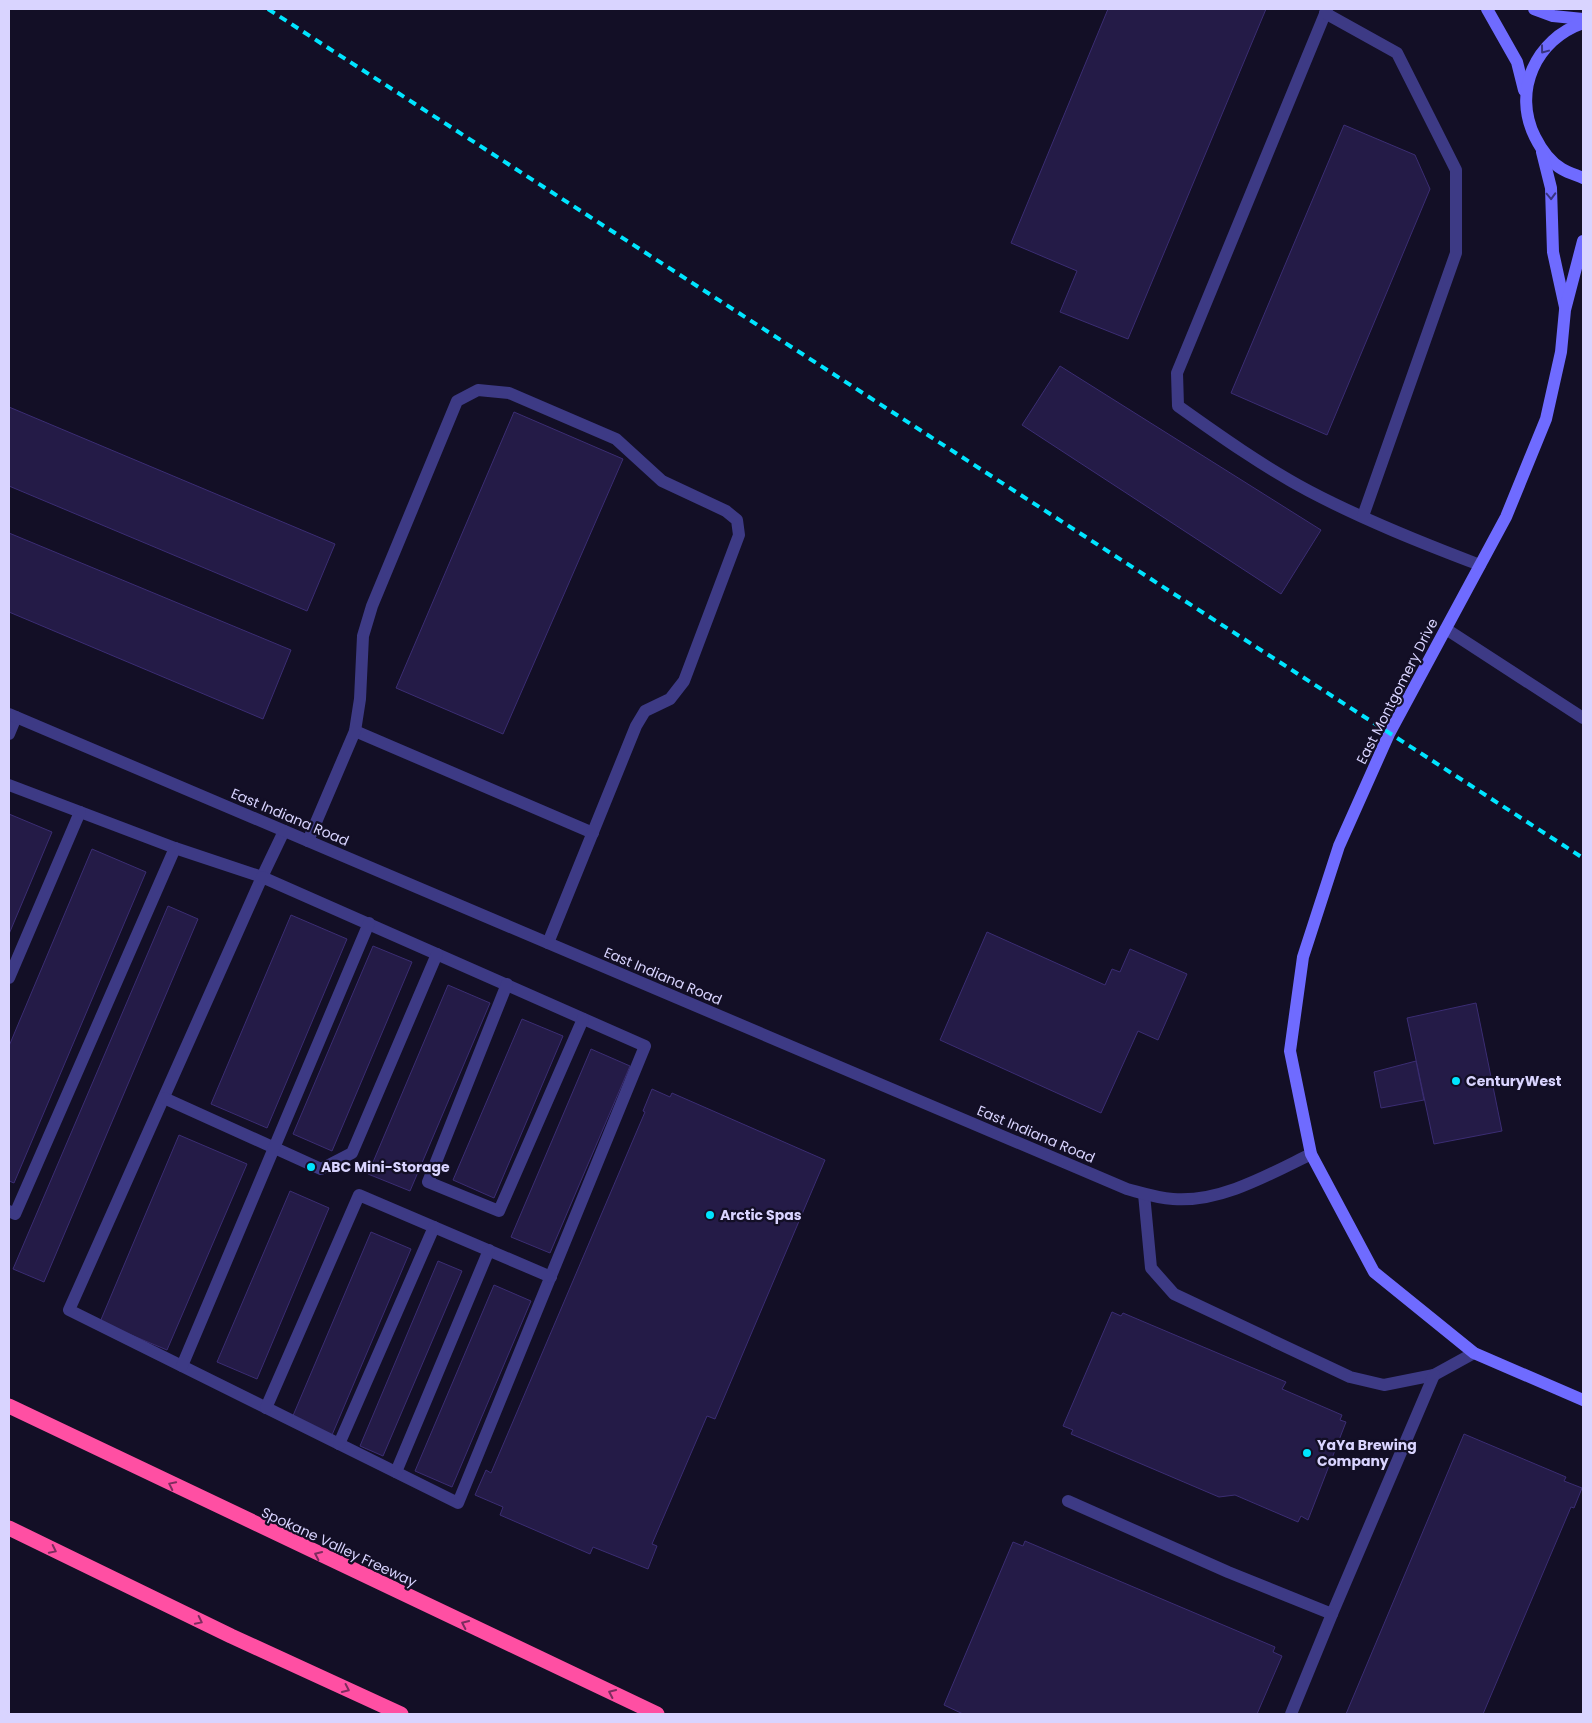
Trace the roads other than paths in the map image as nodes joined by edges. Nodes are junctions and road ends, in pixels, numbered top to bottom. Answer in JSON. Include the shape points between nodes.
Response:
{"nodes":[{"id":1,"x":1486,"y":9,"type":"edge"},
{"id":2,"x":1534,"y":9,"type":"edge"},
{"id":3,"x":1326,"y":11,"type":"edge"},
{"id":4,"x":1583,"y":21,"type":"edge"},
{"id":5,"x":1525,"y":96,"type":"junction"},
{"id":6,"x":1541,"y":149,"type":"junction"},
{"id":7,"x":1583,"y":178,"type":"edge"},
{"id":8,"x":1583,"y":241,"type":"edge"},
{"id":9,"x":1565,"y":310,"type":"junction"},
{"id":10,"x":1363,"y":516,"type":"junction"},
{"id":11,"x":1480,"y":565,"type":"junction"},
{"id":12,"x":1446,"y":629,"type":"junction"},
{"id":13,"x":12,"y":715,"type":"edge"},
{"id":14,"x":1583,"y":718,"type":"edge"},
{"id":15,"x":355,"y":731,"type":"junction"},
{"id":16,"x":9,"y":734,"type":"edge"},
{"id":17,"x":9,"y":785,"type":"edge"},
{"id":18,"x":80,"y":812,"type":"junction"},
{"id":19,"x":284,"y":831,"type":"junction"},
{"id":20,"x":592,"y":833,"type":"junction"},
{"id":21,"x":308,"y":841,"type":"junction"},
{"id":22,"x":175,"y":848,"type":"junction"},
{"id":23,"x":262,"y":877,"type":"junction"},
{"id":24,"x":369,"y":923,"type":"junction"},
{"id":25,"x":548,"y":943,"type":"junction"},
{"id":26,"x":437,"y":954,"type":"junction"},
{"id":27,"x":9,"y":978,"type":"edge"},
{"id":28,"x":507,"y":984,"type":"junction"},
{"id":29,"x":583,"y":1018,"type":"junction"},
{"id":30,"x":164,"y":1098,"type":"junction"},
{"id":31,"x":273,"y":1149,"type":"junction"},
{"id":32,"x":1311,"y":1154,"type":"junction"},
{"id":33,"x":1144,"y":1194,"type":"junction"},
{"id":34,"x":9,"y":1211,"type":"edge"},
{"id":35,"x":434,"y":1227,"type":"junction"},
{"id":36,"x":489,"y":1250,"type":"junction"},
{"id":37,"x":551,"y":1277,"type":"junction"},
{"id":38,"x":1474,"y":1353,"type":"junction"},
{"id":39,"x":182,"y":1366,"type":"junction"},
{"id":40,"x":1434,"y":1375,"type":"junction"},
{"id":41,"x":1583,"y":1400,"type":"edge"},
{"id":42,"x":9,"y":1406,"type":"edge"},
{"id":43,"x":266,"y":1408,"type":"junction"},
{"id":44,"x":340,"y":1444,"type":"junction"},
{"id":45,"x":396,"y":1472,"type":"junction"},
{"id":46,"x":1068,"y":1501,"type":"dead end"},
{"id":47,"x":9,"y":1528,"type":"edge"},
{"id":48,"x":1332,"y":1614,"type":"junction"},
{"id":49,"x":401,"y":1714,"type":"edge"},
{"id":50,"x":656,"y":1714,"type":"edge"},
{"id":51,"x":1291,"y":1714,"type":"edge"}],
"edges":[{"from":1,"to":5,"type":"street","via":[[1517,62]]},
{"from":2,"to":4,"type":"street"},
{"from":3,"to":10,"type":"street","via":[[1397,53],[1456,170],[1456,253]]},
{"from":3,"to":10,"type":"street","via":[[1177,373],[1178,406],[1308,491]]},
{"from":4,"to":5,"type":"street","one_way":true,"via":[[1567,28],[1546,46],[1531,69]]},
{"from":5,"to":6,"type":"street","via":[[1529,124]]},
{"from":6,"to":7,"type":"street","via":[[1561,168]]},
{"from":6,"to":9,"type":"street","name":"East Montgomery Drive","one_way":true,"via":[[1551,188],[1553,252]]},
{"from":8,"to":9,"type":"street","name":"East Montgomery Drive"},
{"from":9,"to":11,"type":"street","name":"East Montgomery Drive","via":[[1561,352],[1546,419],[1506,517]]},
{"from":10,"to":11,"type":"street"},
{"from":11,"to":12,"type":"street","name":"East Montgomery Drive"},
{"from":12,"to":14,"type":"street"},
{"from":12,"to":32,"type":"street","name":"East Montgomery Drive","via":[[1389,734],[1339,846],[1303,957],[1290,1051]]},
{"from":13,"to":16,"type":"street"},
{"from":13,"to":19,"type":"street","name":"East Indiana Road"},
{"from":15,"to":20,"type":"street"},
{"from":15,"to":20,"type":"street","via":[[363,636],[372,606],[457,401],[478,390],[509,393],[616,439],[662,481],[726,511],[736,520],[740,535],[684,681],[670,699],[646,711],[636,726]]},
{"from":15,"to":21,"type":"street"},
{"from":17,"to":18,"type":"street"},
{"from":18,"to":22,"type":"street"},
{"from":18,"to":27,"type":"street"},
{"from":19,"to":21,"type":"street","name":"East Indiana Road"},
{"from":19,"to":23,"type":"street"},
{"from":20,"to":25,"type":"street"},
{"from":21,"to":25,"type":"street","name":"East Indiana Road"},
{"from":22,"to":23,"type":"street"},
{"from":22,"to":34,"type":"street","via":[[15,1214]]},
{"from":23,"to":24,"type":"street"},
{"from":23,"to":30,"type":"street"},
{"from":24,"to":26,"type":"street"},
{"from":24,"to":31,"type":"street"},
{"from":25,"to":33,"type":"street","name":"East Indiana Road"},
{"from":26,"to":28,"type":"street"},
{"from":26,"to":31,"type":"street","via":[[352,1154],[321,1169]]},
{"from":28,"to":29,"type":"street"},
{"from":28,"to":29,"type":"street","via":[[428,1182],[500,1211]]},
{"from":29,"to":37,"type":"street","via":[[645,1046]]},
{"from":30,"to":31,"type":"street"},
{"from":30,"to":39,"type":"street","via":[[69,1310]]},
{"from":31,"to":39,"type":"street"},
{"from":32,"to":33,"type":"street","name":"East Indiana Road","via":[[1261,1178],[1199,1198],[1174,1199]]},
{"from":32,"to":38,"type":"street","name":"East Montgomery Drive","via":[[1374,1272]]},
{"from":33,"to":40,"type":"street","via":[[1151,1268],[1174,1294],[1350,1377],[1384,1385]]},
{"from":35,"to":36,"type":"street"},
{"from":35,"to":43,"type":"street","via":[[359,1195]]},
{"from":35,"to":44,"type":"street"},
{"from":36,"to":37,"type":"street"},
{"from":36,"to":45,"type":"street"},
{"from":37,"to":45,"type":"street","via":[[458,1503]]},
{"from":38,"to":40,"type":"street"},
{"from":38,"to":41,"type":"street","name":"East Montgomery Drive"},
{"from":39,"to":43,"type":"street"},
{"from":40,"to":48,"type":"street"},
{"from":50,"to":42,"type":"highway","name":"Spokane Valley Freeway","one_way":true},
{"from":43,"to":44,"type":"street"},
{"from":44,"to":45,"type":"street"},
{"from":46,"to":48,"type":"street"},
{"from":47,"to":49,"type":"highway","one_way":true},
{"from":48,"to":51,"type":"street"}]}
